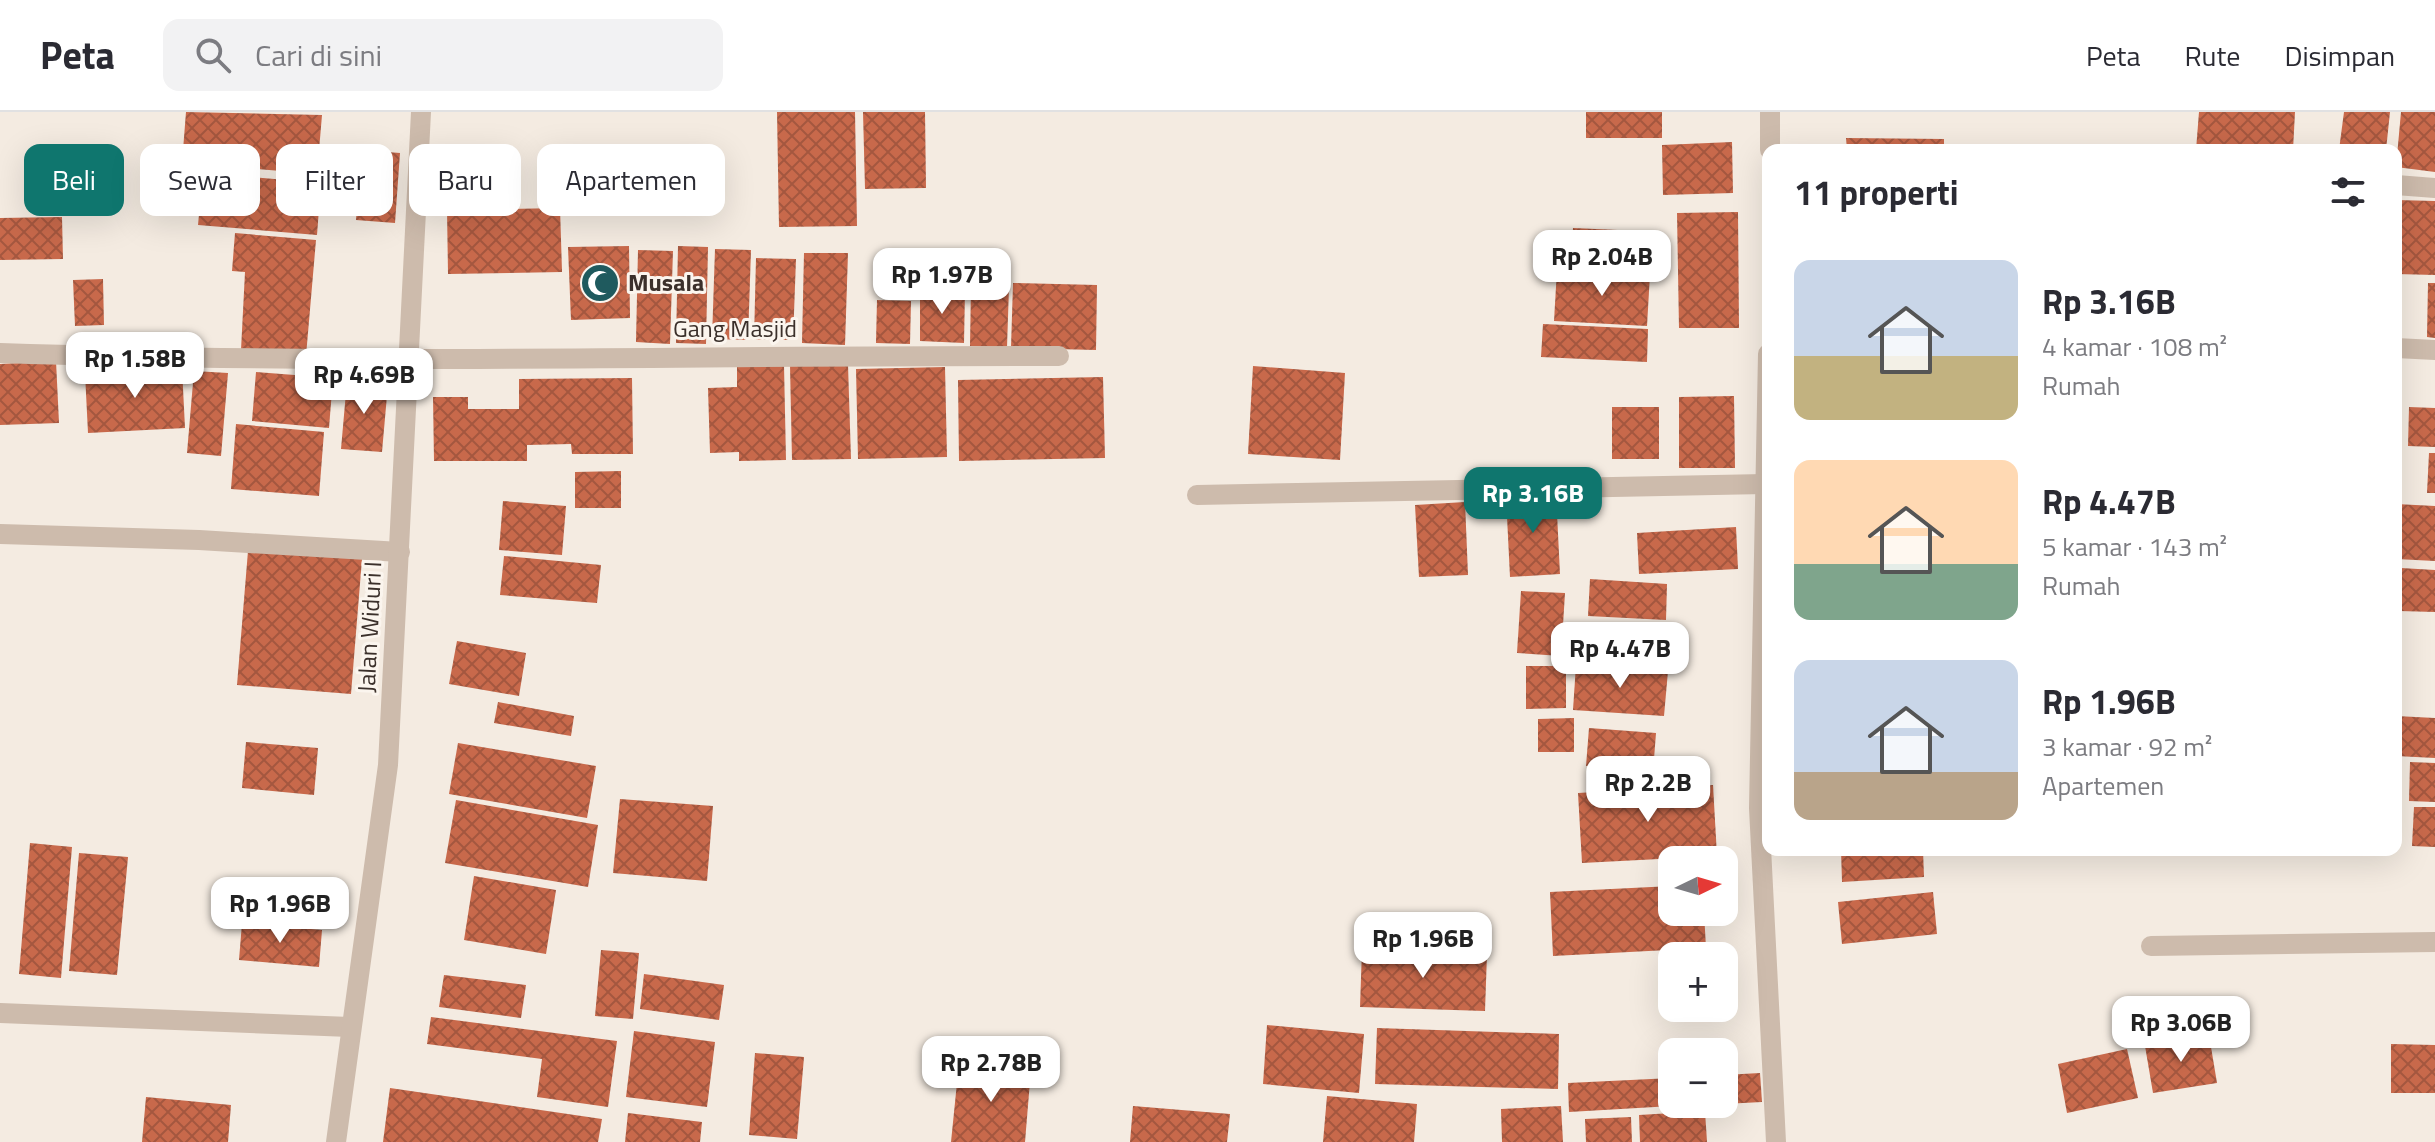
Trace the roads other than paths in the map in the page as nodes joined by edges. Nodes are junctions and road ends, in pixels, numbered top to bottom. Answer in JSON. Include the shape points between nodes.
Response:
{"nodes":[{"id":1,"x":421,"y":112,"type":"edge"},
{"id":2,"x":1770,"y":112,"type":"edge"},
{"id":3,"x":1770,"y":144,"type":"edge"},
{"id":4,"x":2402,"y":185,"type":"edge"},
{"id":5,"x":2435,"y":188,"type":"edge"},
{"id":6,"x":2402,"y":348,"type":"edge"},
{"id":7,"x":2435,"y":350,"type":"edge"},
{"id":8,"x":0,"y":353,"type":"edge"},
{"id":9,"x":1059,"y":356,"type":"dead end"},
{"id":10,"x":411,"y":359,"type":"junction"},
{"id":11,"x":1762,"y":484,"type":"edge"},
{"id":12,"x":1197,"y":495,"type":"dead end"},
{"id":13,"x":0,"y":534,"type":"edge"},
{"id":14,"x":400,"y":552,"type":"junction"},
{"id":15,"x":1762,"y":646,"type":"edge"},
{"id":16,"x":2435,"y":942,"type":"edge"},
{"id":17,"x":2151,"y":946,"type":"dead end"},
{"id":18,"x":0,"y":1013,"type":"edge"},
{"id":19,"x":350,"y":1027,"type":"junction"},
{"id":20,"x":336,"y":1142,"type":"edge"},
{"id":21,"x":1776,"y":1142,"type":"edge"}],
"edges":[{"from":1,"to":10,"type":"street","name":"Jalan Widuri I"},
{"from":2,"to":3,"type":"street"},
{"from":4,"to":5,"type":"street"},
{"from":6,"to":7,"type":"street"},
{"from":8,"to":10,"type":"street","name":"Gang Masjid"},
{"from":9,"to":10,"type":"street","name":"Gang Masjid"},
{"from":10,"to":14,"type":"street","name":"Jalan Widuri I"},
{"from":11,"to":12,"type":"street"},
{"from":13,"to":14,"type":"street"},
{"from":14,"to":19,"type":"street","name":"Jalan Widuri I","via":[[388,765]]},
{"from":15,"to":21,"type":"street","via":[[1759,808]]},
{"from":16,"to":17,"type":"street"},
{"from":18,"to":19,"type":"street"},
{"from":19,"to":20,"type":"street","name":"Jalan Widuri I"}]}
